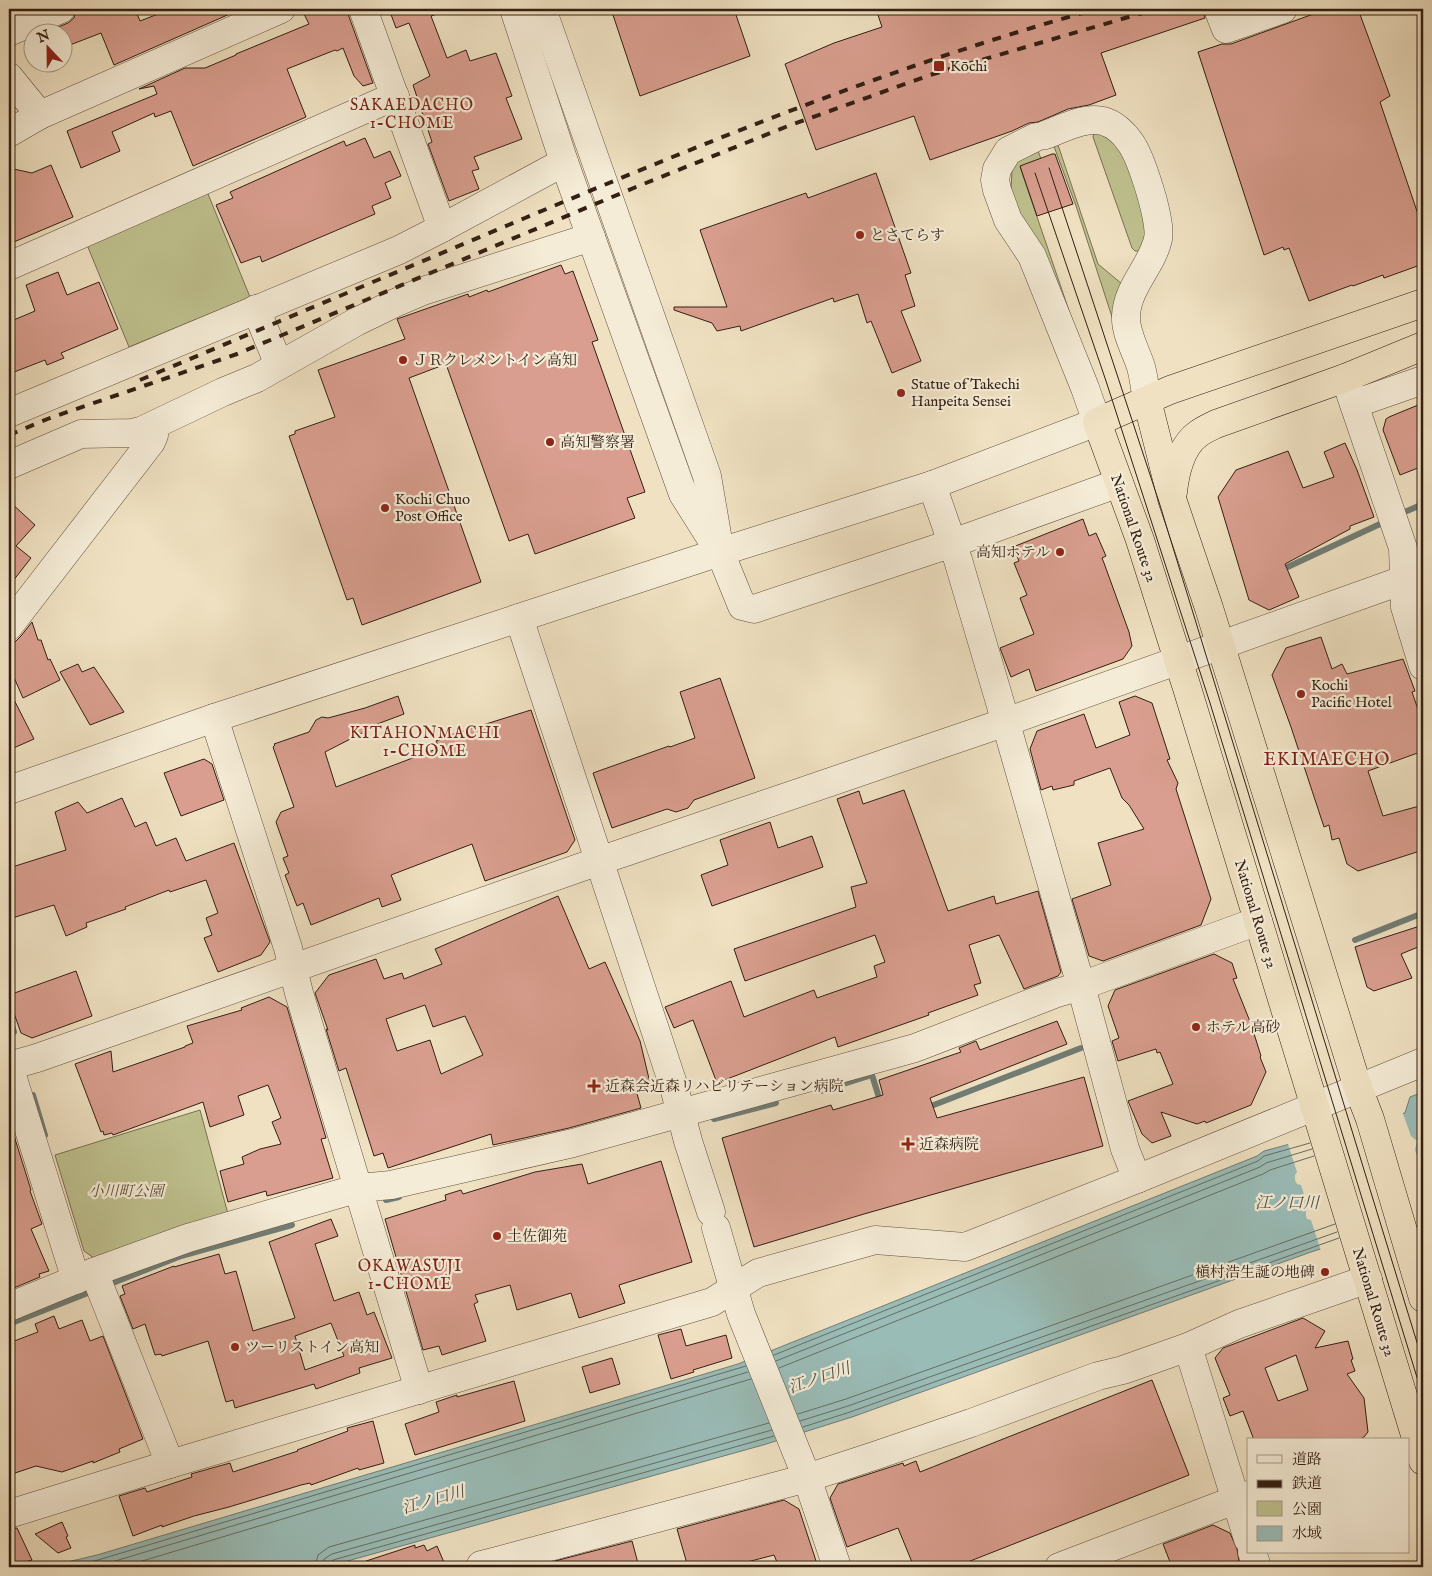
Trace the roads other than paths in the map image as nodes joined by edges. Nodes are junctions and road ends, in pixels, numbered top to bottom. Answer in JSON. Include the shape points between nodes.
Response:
{"nodes":[{"id":1,"x":61,"y":9,"type":"edge"},
{"id":2,"x":281,"y":9,"type":"edge"},
{"id":3,"x":362,"y":9,"type":"edge"},
{"id":4,"x":514,"y":9,"type":"edge"},
{"id":5,"x":542,"y":9,"type":"edge"},
{"id":6,"x":1218,"y":9,"type":"edge"},
{"id":7,"x":1283,"y":9,"type":"edge"},
{"id":8,"x":9,"y":32,"type":"edge"},
{"id":9,"x":9,"y":78,"type":"edge"},
{"id":10,"x":395,"y":96,"type":"junction"},
{"id":11,"x":40,"y":115,"type":"junction"},
{"id":12,"x":9,"y":133,"type":"edge"},
{"id":13,"x":564,"y":162,"type":"junction"},
{"id":14,"x":442,"y":228,"type":"junction"},
{"id":15,"x":590,"y":237,"type":"junction"},
{"id":16,"x":9,"y":266,"type":"edge"},
{"id":17,"x":1423,"y":303,"type":"edge"},
{"id":18,"x":256,"y":309,"type":"junction"},
{"id":19,"x":1423,"y":346,"type":"edge"},
{"id":20,"x":279,"y":365,"type":"junction"},
{"id":21,"x":1345,"y":378,"type":"junction"},
{"id":22,"x":1423,"y":380,"type":"edge"},
{"id":23,"x":1147,"y":400,"type":"junction"},
{"id":24,"x":1354,"y":404,"type":"junction"},
{"id":25,"x":9,"y":413,"type":"edge"},
{"id":26,"x":1097,"y":422,"type":"junction"},
{"id":27,"x":151,"y":427,"type":"junction"},
{"id":28,"x":9,"y":465,"type":"edge"},
{"id":29,"x":1119,"y":483,"type":"junction"},
{"id":30,"x":932,"y":485,"type":"junction"},
{"id":31,"x":1172,"y":499,"type":"junction"},
{"id":32,"x":952,"y":543,"type":"junction"},
{"id":33,"x":720,"y":552,"type":"junction"},
{"id":34,"x":1414,"y":577,"type":"edge"},
{"id":35,"x":519,"y":618,"type":"junction"},
{"id":36,"x":9,"y":626,"type":"edge"},
{"id":37,"x":1221,"y":646,"type":"junction"},
{"id":38,"x":1179,"y":661,"type":"junction"},
{"id":39,"x":1423,"y":666,"type":"edge"},
{"id":40,"x":214,"y":718,"type":"junction"},
{"id":41,"x":1006,"y":722,"type":"junction"},
{"id":42,"x":9,"y":790,"type":"edge"},
{"id":43,"x":599,"y":861,"type":"junction"},
{"id":44,"x":1258,"y":921,"type":"junction"},
{"id":45,"x":293,"y":969,"type":"junction"},
{"id":46,"x":1081,"y":986,"type":"junction"},
{"id":47,"x":1423,"y":1062,"type":"edge"},
{"id":48,"x":9,"y":1066,"type":"edge"},
{"id":49,"x":1358,"y":1088,"type":"junction"},
{"id":50,"x":1314,"y":1106,"type":"junction"},
{"id":51,"x":681,"y":1113,"type":"junction"},
{"id":52,"x":1137,"y":1179,"type":"junction"},
{"id":53,"x":359,"y":1188,"type":"junction"},
{"id":54,"x":1418,"y":1262,"type":"edge"},
{"id":55,"x":1368,"y":1279,"type":"junction"},
{"id":56,"x":93,"y":1282,"type":"junction"},
{"id":57,"x":734,"y":1287,"type":"junction"},
{"id":58,"x":1423,"y":1298,"type":"edge"},
{"id":59,"x":9,"y":1307,"type":"edge"},
{"id":60,"x":1188,"y":1347,"type":"junction"},
{"id":61,"x":419,"y":1390,"type":"junction"},
{"id":62,"x":1418,"y":1445,"type":"edge"},
{"id":63,"x":170,"y":1464,"type":"junction"},
{"id":64,"x":807,"y":1478,"type":"junction"},
{"id":65,"x":1242,"y":1498,"type":"edge"},
{"id":66,"x":9,"y":1514,"type":"edge"},
{"id":67,"x":1247,"y":1532,"type":"edge"},
{"id":68,"x":1253,"y":1554,"type":"edge"},
{"id":69,"x":480,"y":1567,"type":"edge"},
{"id":70,"x":837,"y":1567,"type":"edge"},
{"id":71,"x":1059,"y":1567,"type":"edge"},
{"id":72,"x":1257,"y":1567,"type":"edge"}],
"edges":[{"from":1,"to":8,"type":"street"},
{"from":2,"to":11,"type":"street"},
{"from":3,"to":10,"type":"street"},
{"from":4,"to":13,"type":"street"},
{"from":5,"to":33,"type":"street","via":[[707,476]]},
{"from":6,"to":7,"type":"street","via":[[1226,29]]},
{"from":9,"to":11,"type":"street"},
{"from":10,"to":14,"type":"street"},
{"from":10,"to":16,"type":"street"},
{"from":11,"to":12,"type":"street"},
{"from":13,"to":14,"type":"street"},
{"from":13,"to":15,"type":"street"},
{"from":14,"to":18,"type":"street","via":[[399,250]]},
{"from":15,"to":20,"type":"street","via":[[423,291],[356,322]]},
{"from":15,"to":33,"type":"street","via":[[683,494]]},
{"from":17,"to":23,"type":"highway"},
{"from":18,"to":20,"type":"street"},
{"from":18,"to":25,"type":"street"},
{"from":19,"to":21,"type":"highway"},
{"from":20,"to":27,"type":"street"},
{"from":21,"to":24,"type":"street"},
{"from":21,"to":31,"type":"highway","via":[[1216,424],[1197,434],[1188,445],[1175,474]]},
{"from":22,"to":24,"type":"street"},
{"from":23,"to":26,"type":"highway"},
{"from":23,"to":26,"type":"street","via":[[1126,315],[1128,300],[1154,250],[1159,231],[1157,211],[1131,143],[1111,124],[1089,120],[1008,151],[997,169],[995,180],[1008,220],[1032,256]]},
{"from":23,"to":31,"type":"highway"},
{"from":24,"to":34,"type":"street"},
{"from":26,"to":29,"type":"highway","name":"National Route 32"},
{"from":26,"to":30,"type":"street"},
{"from":27,"to":28,"type":"street","via":[[132,433],[81,434]]},
{"from":27,"to":36,"type":"street","via":[[154,435],[151,442]]},
{"from":29,"to":32,"type":"street"},
{"from":29,"to":38,"type":"highway","name":"National Route 32"},
{"from":30,"to":32,"type":"street"},
{"from":30,"to":33,"type":"street"},
{"from":31,"to":37,"type":"highway"},
{"from":32,"to":33,"type":"street","via":[[754,608],[745,608],[738,601]]},
{"from":32,"to":41,"type":"street"},
{"from":33,"to":35,"type":"street"},
{"from":34,"to":37,"type":"street"},
{"from":34,"to":39,"type":"street","via":[[1404,607]]},
{"from":35,"to":40,"type":"street"},
{"from":35,"to":43,"type":"street"},
{"from":37,"to":38,"type":"street"},
{"from":37,"to":49,"type":"highway"},
{"from":38,"to":41,"type":"street"},
{"from":38,"to":44,"type":"highway","name":"National Route 32"},
{"from":40,"to":42,"type":"street"},
{"from":40,"to":45,"type":"street"},
{"from":41,"to":43,"type":"street"},
{"from":41,"to":46,"type":"street"},
{"from":43,"to":45,"type":"street"},
{"from":43,"to":51,"type":"street"},
{"from":44,"to":46,"type":"street"},
{"from":44,"to":50,"type":"highway","name":"National Route 32"},
{"from":45,"to":48,"type":"street"},
{"from":45,"to":53,"type":"street"},
{"from":46,"to":51,"type":"street","via":[[915,1048]]},
{"from":46,"to":52,"type":"street","via":[[1125,1150]]},
{"from":47,"to":49,"type":"street"},
{"from":48,"to":56,"type":"street"},
{"from":49,"to":50,"type":"street"},
{"from":49,"to":54,"type":"highway","via":[[1402,1225]]},
{"from":50,"to":52,"type":"street"},
{"from":50,"to":55,"type":"highway","name":"National Route 32"},
{"from":51,"to":53,"type":"street","via":[[573,1143],[391,1185]]},
{"from":51,"to":57,"type":"street"},
{"from":52,"to":57,"type":"street","via":[[965,1247],[875,1240],[758,1273]]},
{"from":53,"to":56,"type":"street","via":[[188,1238]]},
{"from":53,"to":61,"type":"street"},
{"from":54,"to":58,"type":"highway"},
{"from":55,"to":60,"type":"street","via":[[1239,1324]]},
{"from":55,"to":62,"type":"highway","name":"National Route 32"},
{"from":56,"to":59,"type":"street"},
{"from":56,"to":63,"type":"street"},
{"from":57,"to":61,"type":"street","via":[[712,1302]]},
{"from":57,"to":64,"type":"street","via":[[741,1314]]},
{"from":60,"to":64,"type":"street"},
{"from":60,"to":65,"type":"street"},
{"from":61,"to":63,"type":"street"},
{"from":63,"to":66,"type":"street"},
{"from":64,"to":69,"type":"street"},
{"from":64,"to":70,"type":"street"},
{"from":65,"to":67,"type":"street"},
{"from":65,"to":71,"type":"street"},
{"from":68,"to":72,"type":"street"}]}
